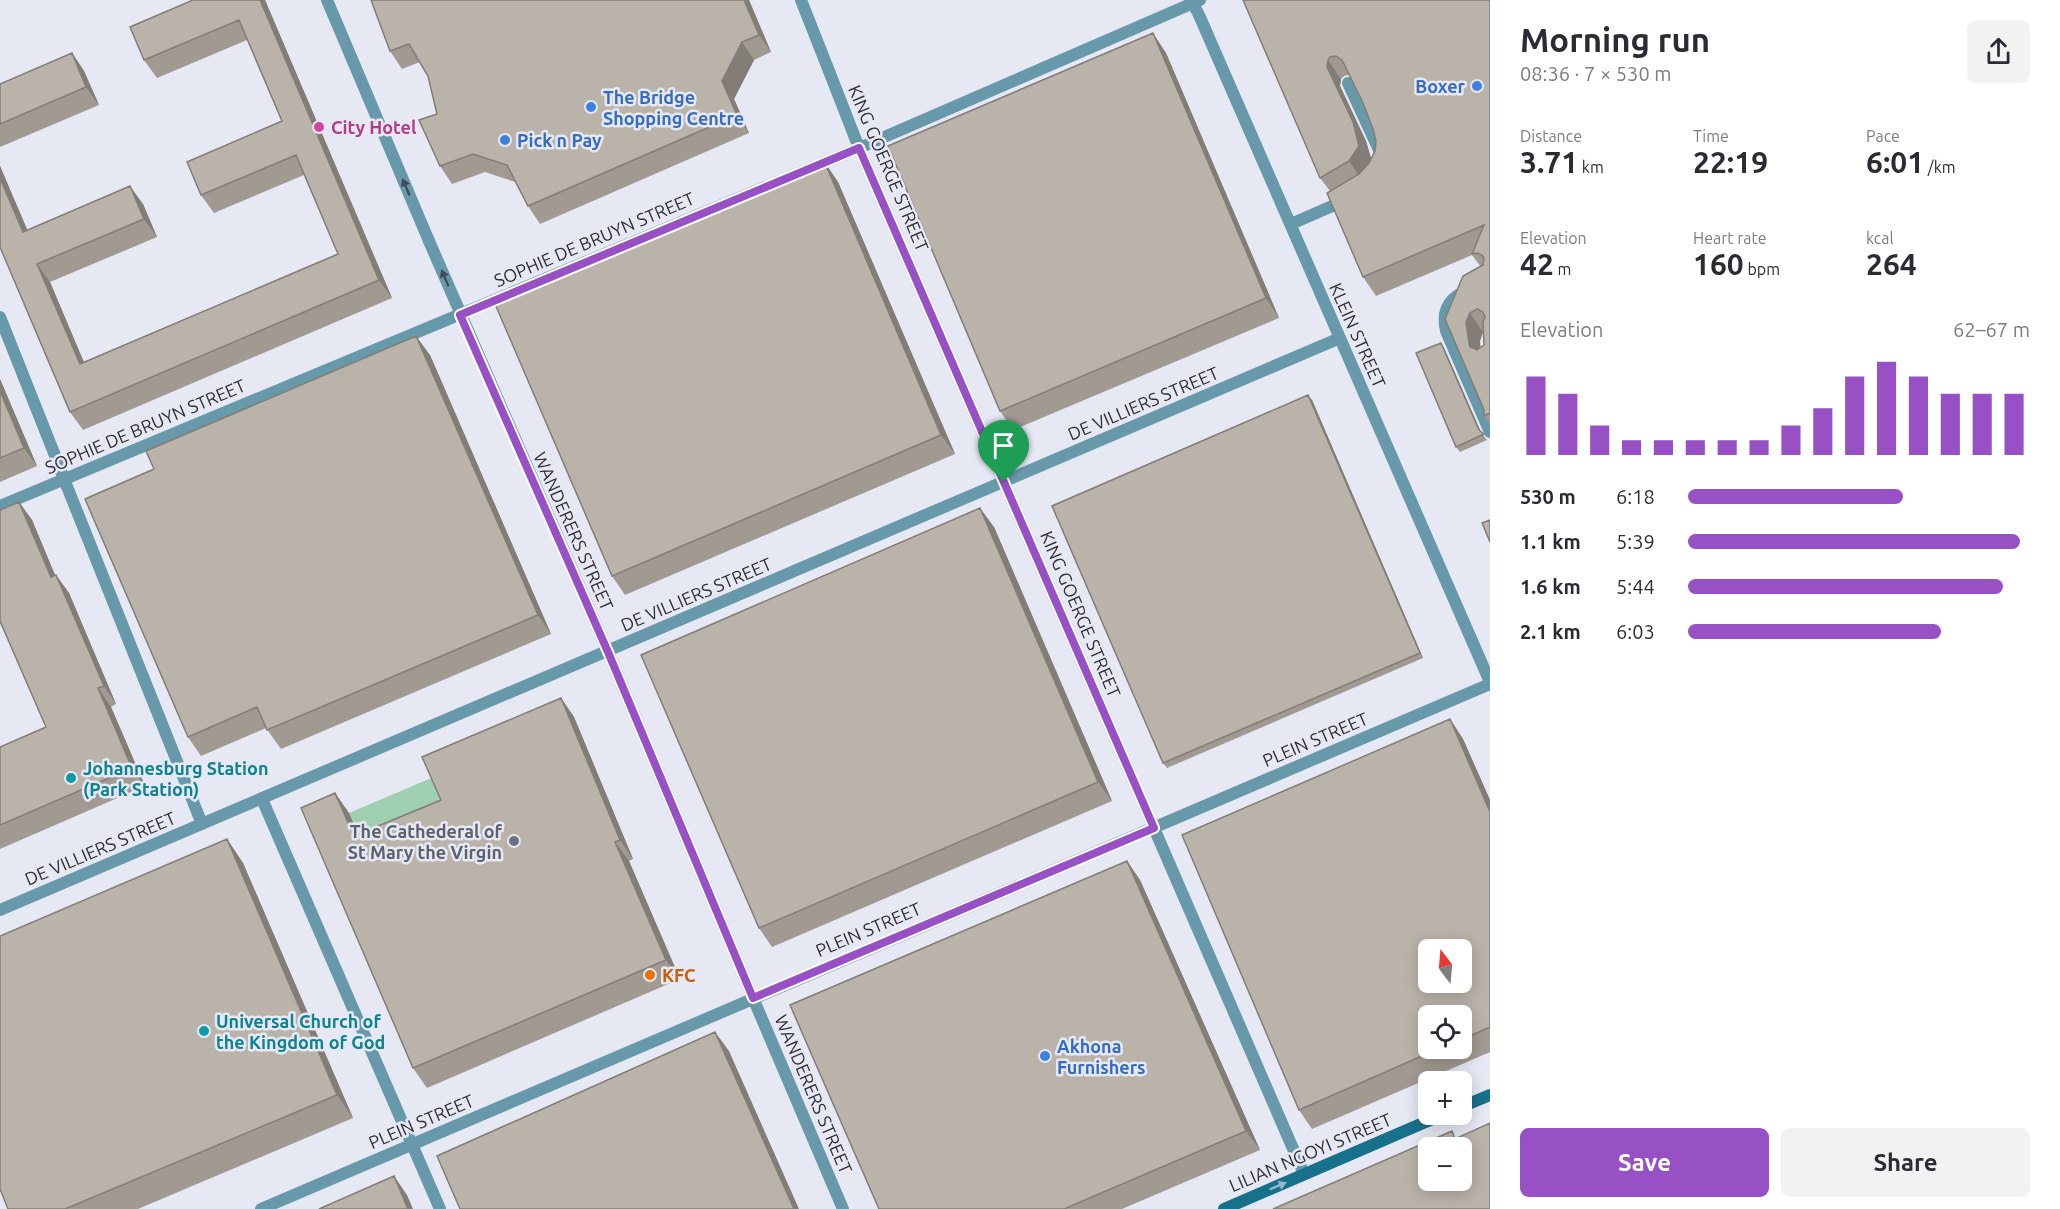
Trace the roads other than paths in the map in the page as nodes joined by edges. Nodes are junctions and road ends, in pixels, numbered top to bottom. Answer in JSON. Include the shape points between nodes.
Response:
{"nodes":[{"id":1,"x":327,"y":0,"type":"edge"},
{"id":2,"x":801,"y":0,"type":"edge"},
{"id":3,"x":1194,"y":1,"type":"edge"},
{"id":4,"x":1348,"y":83,"type":"edge"},
{"id":5,"x":859,"y":148,"type":"junction"},
{"id":6,"x":1378,"y":175,"type":"edge"},
{"id":7,"x":1355,"y":196,"type":"edge"},
{"id":8,"x":1291,"y":224,"type":"junction"},
{"id":9,"x":1490,"y":280,"type":"edge"},
{"id":10,"x":460,"y":315,"type":"junction"},
{"id":11,"x":0,"y":317,"type":"edge"},
{"id":12,"x":1340,"y":338,"type":"junction"},
{"id":13,"x":1490,"y":432,"type":"edge"},
{"id":14,"x":64,"y":478,"type":"junction"},
{"id":15,"x":1004,"y":482,"type":"junction"},
{"id":16,"x":0,"y":506,"type":"edge"},
{"id":17,"x":608,"y":652,"type":"junction"},
{"id":18,"x":1490,"y":683,"type":"edge"},
{"id":19,"x":262,"y":799,"type":"junction"},
{"id":20,"x":202,"y":824,"type":"junction"},
{"id":21,"x":1154,"y":828,"type":"junction"},
{"id":22,"x":0,"y":910,"type":"edge"},
{"id":23,"x":753,"y":998,"type":"junction"},
{"id":24,"x":1490,"y":1095,"type":"edge"},
{"id":25,"x":1472,"y":1102,"type":"edge"},
{"id":26,"x":1418,"y":1125,"type":"edge"},
{"id":27,"x":412,"y":1144,"type":"junction"},
{"id":28,"x":1304,"y":1174,"type":"junction"},
{"id":29,"x":261,"y":1209,"type":"edge"},
{"id":30,"x":440,"y":1209,"type":"edge"},
{"id":31,"x":843,"y":1209,"type":"edge"},
{"id":32,"x":1224,"y":1209,"type":"edge"}],
"edges":[{"from":10,"to":1,"type":"street","name":"WANDERERS STREET","one_way":true,"bridge":true},
{"from":2,"to":5,"type":"street","name":"KING GOERGE STREET","bridge":true},
{"from":3,"to":5,"type":"street","name":"SOPHIE DE BRUYN STREET"},
{"from":3,"to":8,"type":"street","name":"KLEIN STREET"},
{"from":4,"to":6,"type":"street","via":[[1380,152],[1382,166]]},
{"from":5,"to":10,"type":"street","name":"SOPHIE DE BRUYN STREET"},
{"from":5,"to":15,"type":"street","name":"KING GOERGE STREET"},
{"from":7,"to":8,"type":"street"},
{"from":8,"to":12,"type":"street","name":"KLEIN STREET"},
{"from":9,"to":13,"type":"street","via":[[1452,298],[1444,321]]},
{"from":10,"to":14,"type":"street","name":"SOPHIE DE BRUYN STREET"},
{"from":10,"to":17,"type":"street","name":"WANDERERS STREET"},
{"from":11,"to":14,"type":"street","bridge":true},
{"from":12,"to":15,"type":"street","name":"DE VILLIERS STREET"},
{"from":12,"to":18,"type":"street","name":"KLEIN STREET"},
{"from":14,"to":16,"type":"street","name":"SOPHIE DE BRUYN STREET"},
{"from":14,"to":20,"type":"street"},
{"from":15,"to":17,"type":"street","name":"DE VILLIERS STREET"},
{"from":15,"to":21,"type":"street","name":"KING GOERGE STREET"},
{"from":17,"to":19,"type":"street","name":"DE VILLIERS STREET"},
{"from":17,"to":23,"type":"street","name":"WANDERERS STREET"},
{"from":18,"to":21,"type":"street","name":"PLEIN STREET"},
{"from":19,"to":20,"type":"street","name":"DE VILLIERS STREET"},
{"from":19,"to":27,"type":"street"},
{"from":20,"to":22,"type":"street","name":"DE VILLIERS STREET"},
{"from":21,"to":23,"type":"street","name":"PLEIN STREET"},
{"from":21,"to":28,"type":"street","name":"KING GOERGE STREET"},
{"from":23,"to":27,"type":"street","name":"PLEIN STREET"},
{"from":23,"to":31,"type":"street","name":"WANDERERS STREET"},
{"from":24,"to":25,"type":"street"},
{"from":26,"to":28,"type":"street","name":"LILIAN NGOYI STREET"},
{"from":27,"to":29,"type":"street","name":"PLEIN STREET"},
{"from":27,"to":30,"type":"street"},
{"from":32,"to":28,"type":"street","name":"LILIAN NGOYI STREET","one_way":true}]}
